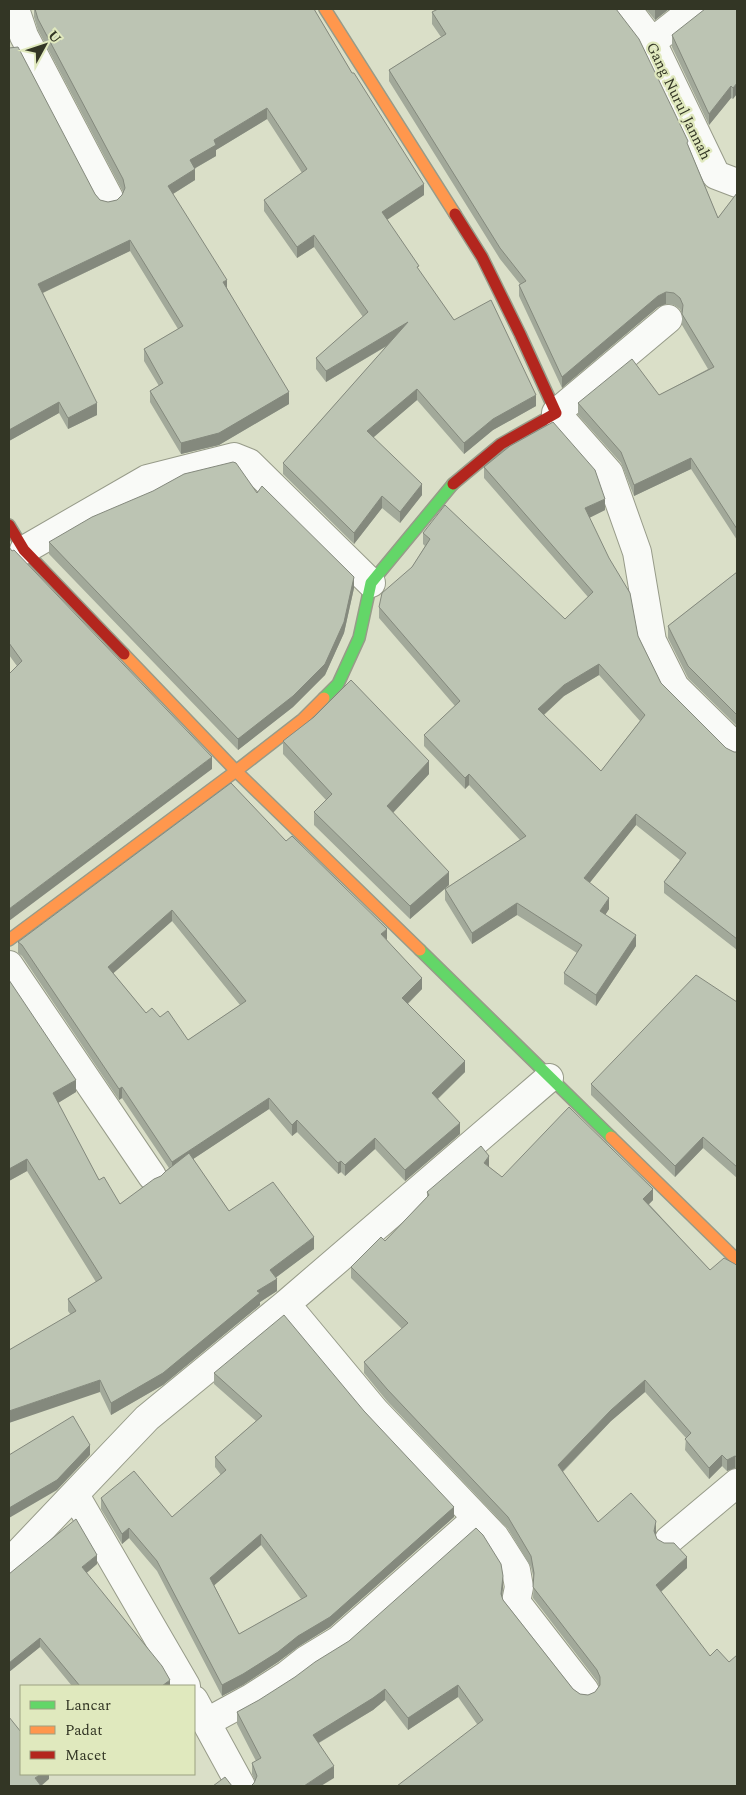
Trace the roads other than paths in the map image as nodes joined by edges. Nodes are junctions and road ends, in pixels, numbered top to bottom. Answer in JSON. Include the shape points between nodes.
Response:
{"nodes":[{"id":1,"x":15,"y":9,"type":"edge"},
{"id":2,"x":325,"y":9,"type":"edge"},
{"id":3,"x":627,"y":9,"type":"edge"},
{"id":4,"x":694,"y":9,"type":"edge"},
{"id":5,"x":16,"y":38,"type":"edge"},
{"id":6,"x":652,"y":42,"type":"junction"},
{"id":7,"x":737,"y":184,"type":"edge"},
{"id":8,"x":109,"y":198,"type":"dead end"},
{"id":9,"x":668,"y":319,"type":"dead end"},
{"id":10,"x":556,"y":413,"type":"junction"},
{"id":11,"x":9,"y":525,"type":"edge"},
{"id":12,"x":24,"y":550,"type":"junction"},
{"id":13,"x":371,"y":583,"type":"junction"},
{"id":14,"x":737,"y":748,"type":"edge"},
{"id":15,"x":236,"y":771,"type":"junction"},
{"id":16,"x":9,"y":940,"type":"edge"},
{"id":17,"x":9,"y":965,"type":"edge"},
{"id":18,"x":549,"y":1078,"type":"junction"},
{"id":19,"x":152,"y":1176,"type":"dead end"},
{"id":20,"x":737,"y":1260,"type":"edge"},
{"id":21,"x":286,"y":1304,"type":"junction"},
{"id":22,"x":737,"y":1483,"type":"edge"},
{"id":23,"x":75,"y":1495,"type":"junction"},
{"id":24,"x":476,"y":1519,"type":"junction"},
{"id":25,"x":669,"y":1540,"type":"dead end"},
{"id":26,"x":9,"y":1563,"type":"edge"},
{"id":27,"x":185,"y":1685,"type":"edge"},
{"id":28,"x":584,"y":1691,"type":"dead end"},
{"id":29,"x":200,"y":1711,"type":"edge"},
{"id":30,"x":240,"y":1786,"type":"edge"}],
"edges":[{"from":1,"to":5,"type":"street"},
{"from":2,"to":10,"type":"street","via":[[482,257]]},
{"from":3,"to":6,"type":"street","name":"Gang Nurul Jannah"},
{"from":4,"to":6,"type":"street"},
{"from":5,"to":8,"type":"street"},
{"from":6,"to":7,"type":"street","name":"Gang Nurul Jannah","via":[[716,175]]},
{"from":9,"to":10,"type":"street"},
{"from":10,"to":13,"type":"street","via":[[501,444],[449,487]]},
{"from":10,"to":14,"type":"street","via":[[609,473],[638,552],[652,641],[675,687]]},
{"from":11,"to":12,"type":"street"},
{"from":12,"to":13,"type":"street","via":[[147,478],[234,457],[249,463]]},
{"from":12,"to":15,"type":"street"},
{"from":13,"to":15,"type":"street","via":[[360,638],[338,684],[303,720]]},
{"from":15,"to":16,"type":"street"},
{"from":15,"to":18,"type":"street"},
{"from":17,"to":19,"type":"street"},
{"from":18,"to":20,"type":"street"},
{"from":18,"to":21,"type":"street"},
{"from":21,"to":23,"type":"street","via":[[147,1418]]},
{"from":21,"to":24,"type":"street","via":[[375,1411]]},
{"from":22,"to":25,"type":"street"},
{"from":23,"to":26,"type":"street"},
{"from":23,"to":27,"type":"street"},
{"from":24,"to":28,"type":"street","via":[[495,1537],[516,1570],[519,1587],[516,1602]]},
{"from":24,"to":29,"type":"street","via":[[338,1640],[251,1698]]},
{"from":29,"to":30,"type":"street"}]}
